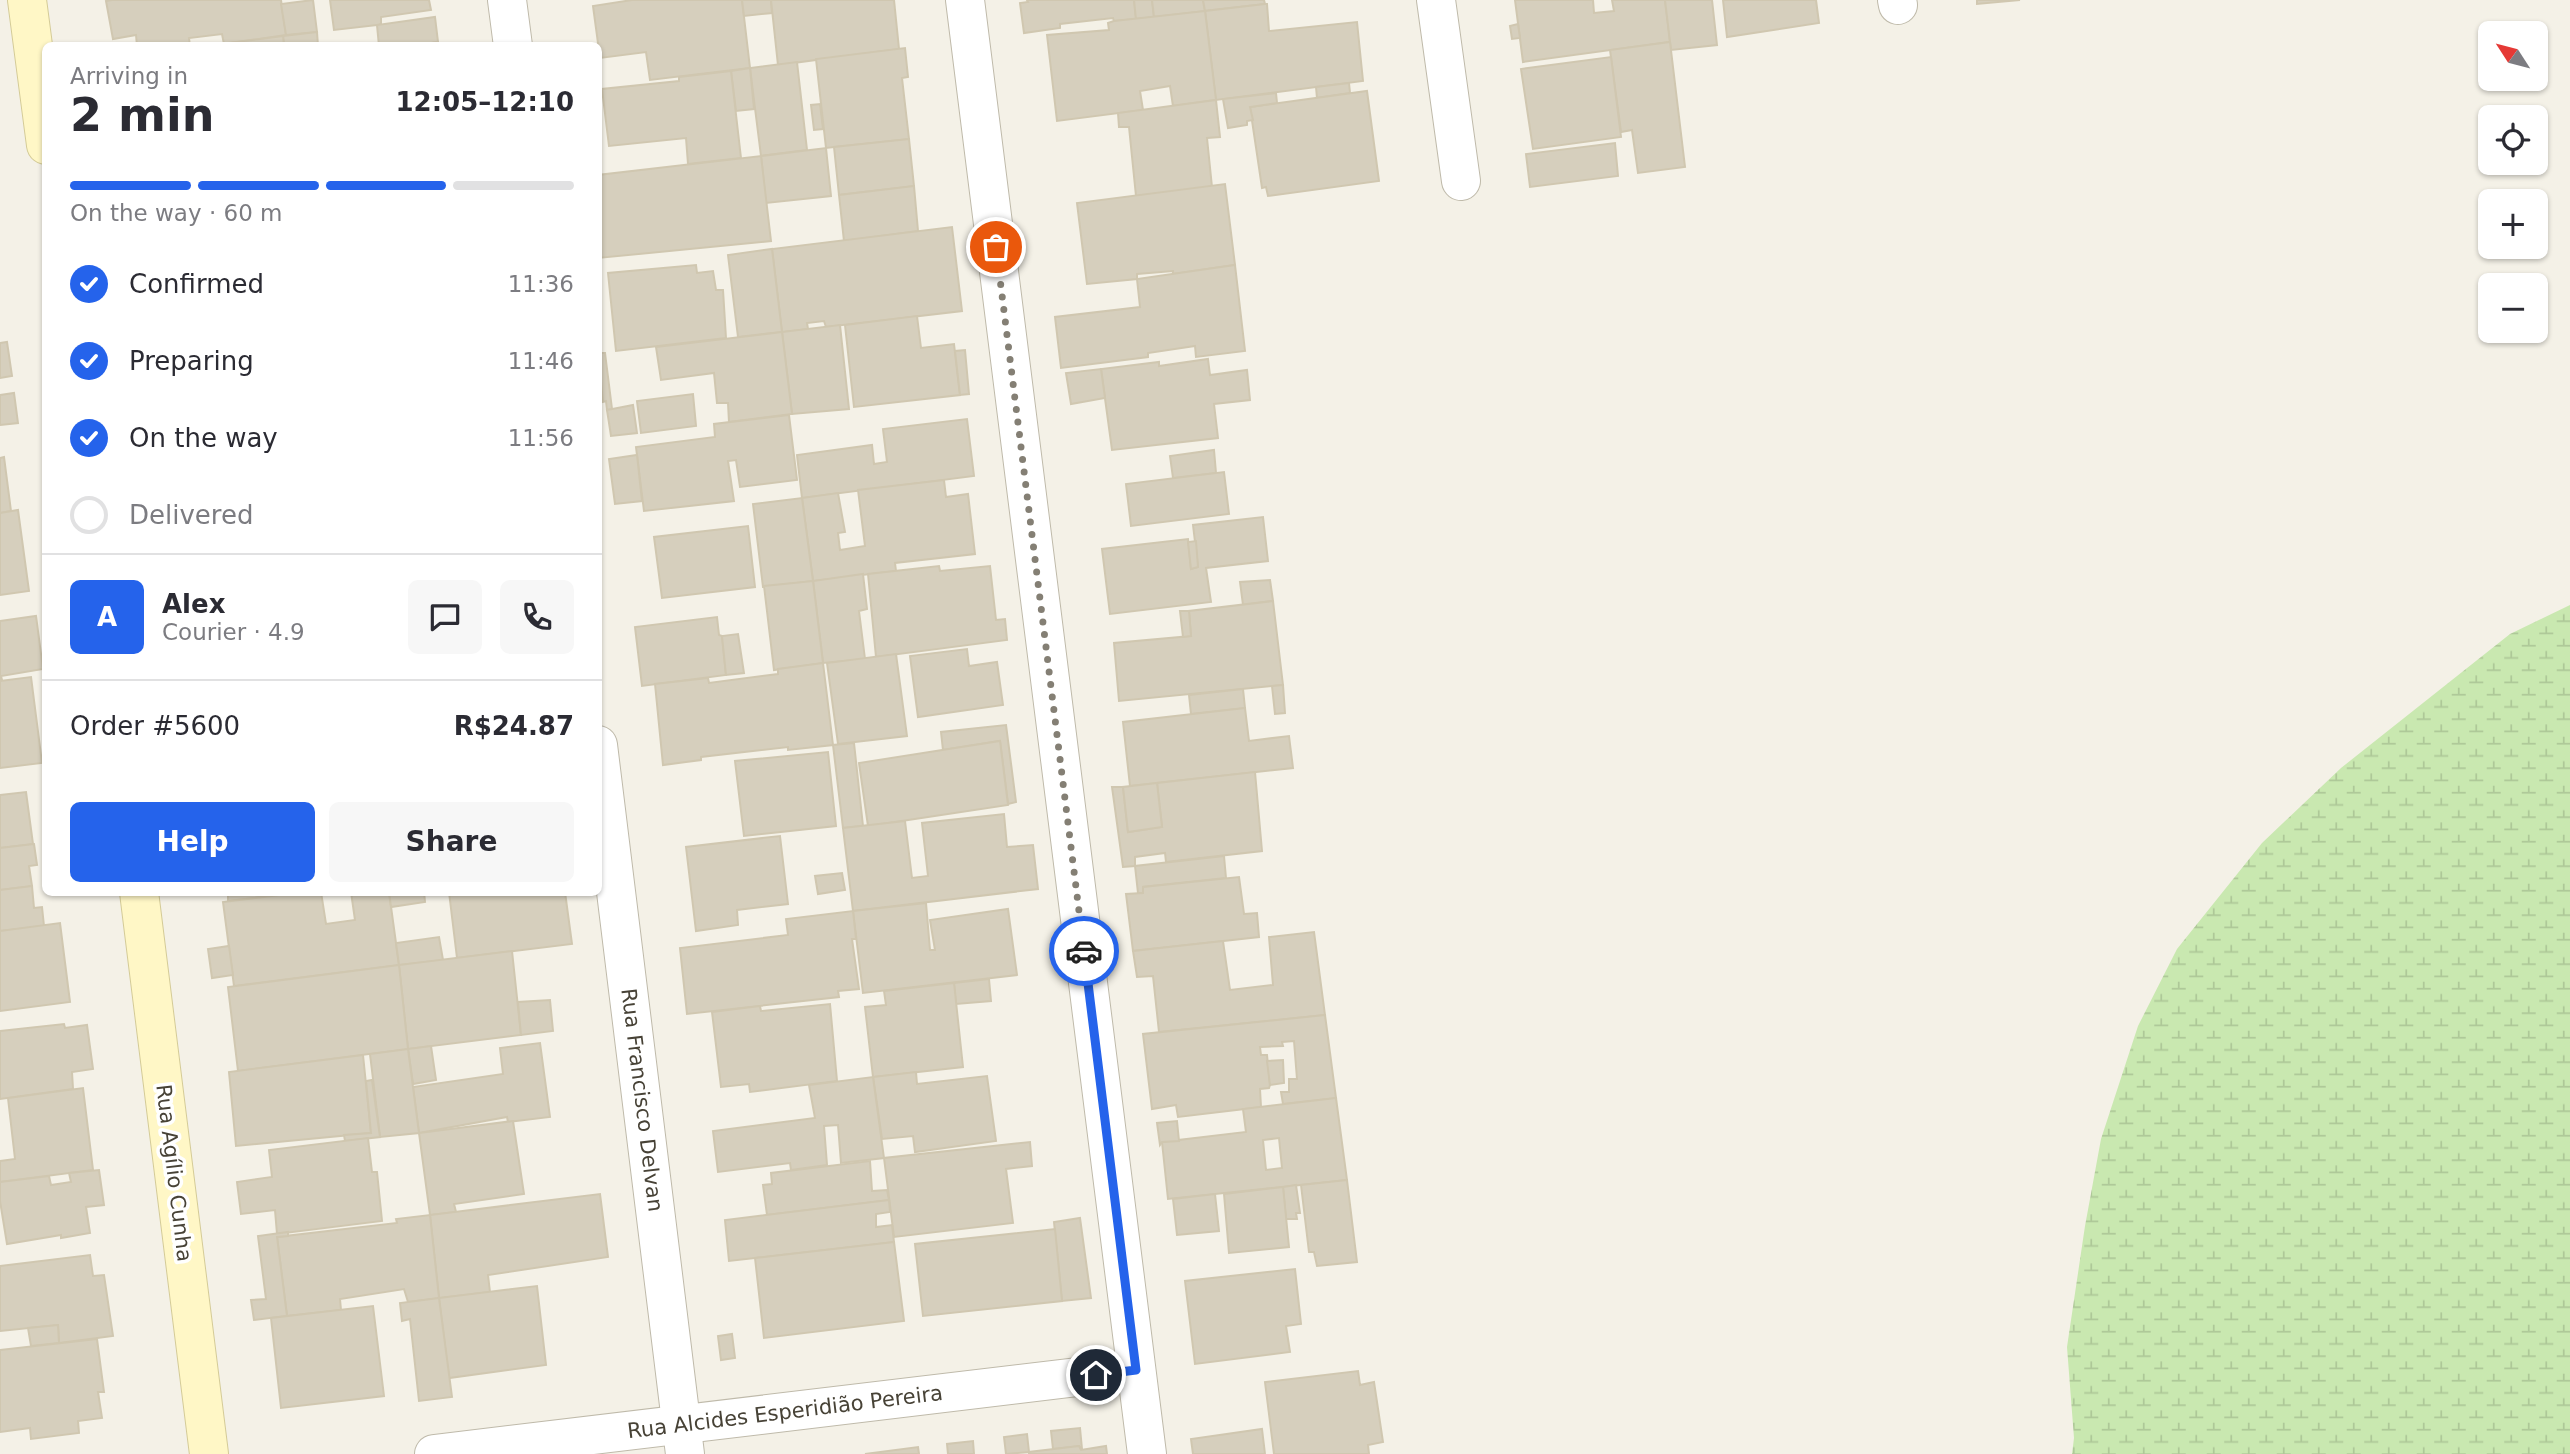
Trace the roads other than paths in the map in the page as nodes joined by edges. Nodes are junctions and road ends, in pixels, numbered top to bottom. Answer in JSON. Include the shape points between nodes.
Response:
{"nodes":[{"id":1,"x":27,"y":0,"type":"edge"},
{"id":2,"x":507,"y":0,"type":"edge"},
{"id":3,"x":965,"y":0,"type":"edge"},
{"id":4,"x":1436,"y":0,"type":"edge"},
{"id":5,"x":512,"y":42,"type":"edge"},
{"id":6,"x":42,"y":114,"type":"edge"},
{"id":7,"x":1461,"y":181,"type":"dead end"},
{"id":8,"x":602,"y":778,"type":"edge"},
{"id":9,"x":139,"y":896,"type":"edge"},
{"id":10,"x":1136,"y":1370,"type":"junction"},
{"id":11,"x":684,"y":1439,"type":"edge"},
{"id":12,"x":209,"y":1454,"type":"edge"},
{"id":13,"x":434,"y":1454,"type":"edge"},
{"id":14,"x":1147,"y":1454,"type":"edge"}],
"edges":[{"from":1,"to":6,"type":"main road"},
{"from":2,"to":5,"type":"street"},
{"from":3,"to":10,"type":"street"},
{"from":4,"to":7,"type":"street"},
{"from":8,"to":11,"type":"street","name":"Rua Francisco Delvan"},
{"from":9,"to":12,"type":"main road","name":"Rua Agílio Cunha"},
{"from":10,"to":11,"type":"street","name":"Rua Alcides Esperidião Pereira"},
{"from":10,"to":14,"type":"street"},
{"from":11,"to":13,"type":"street","name":"Rua Alcides Esperidião Pereira"}]}
